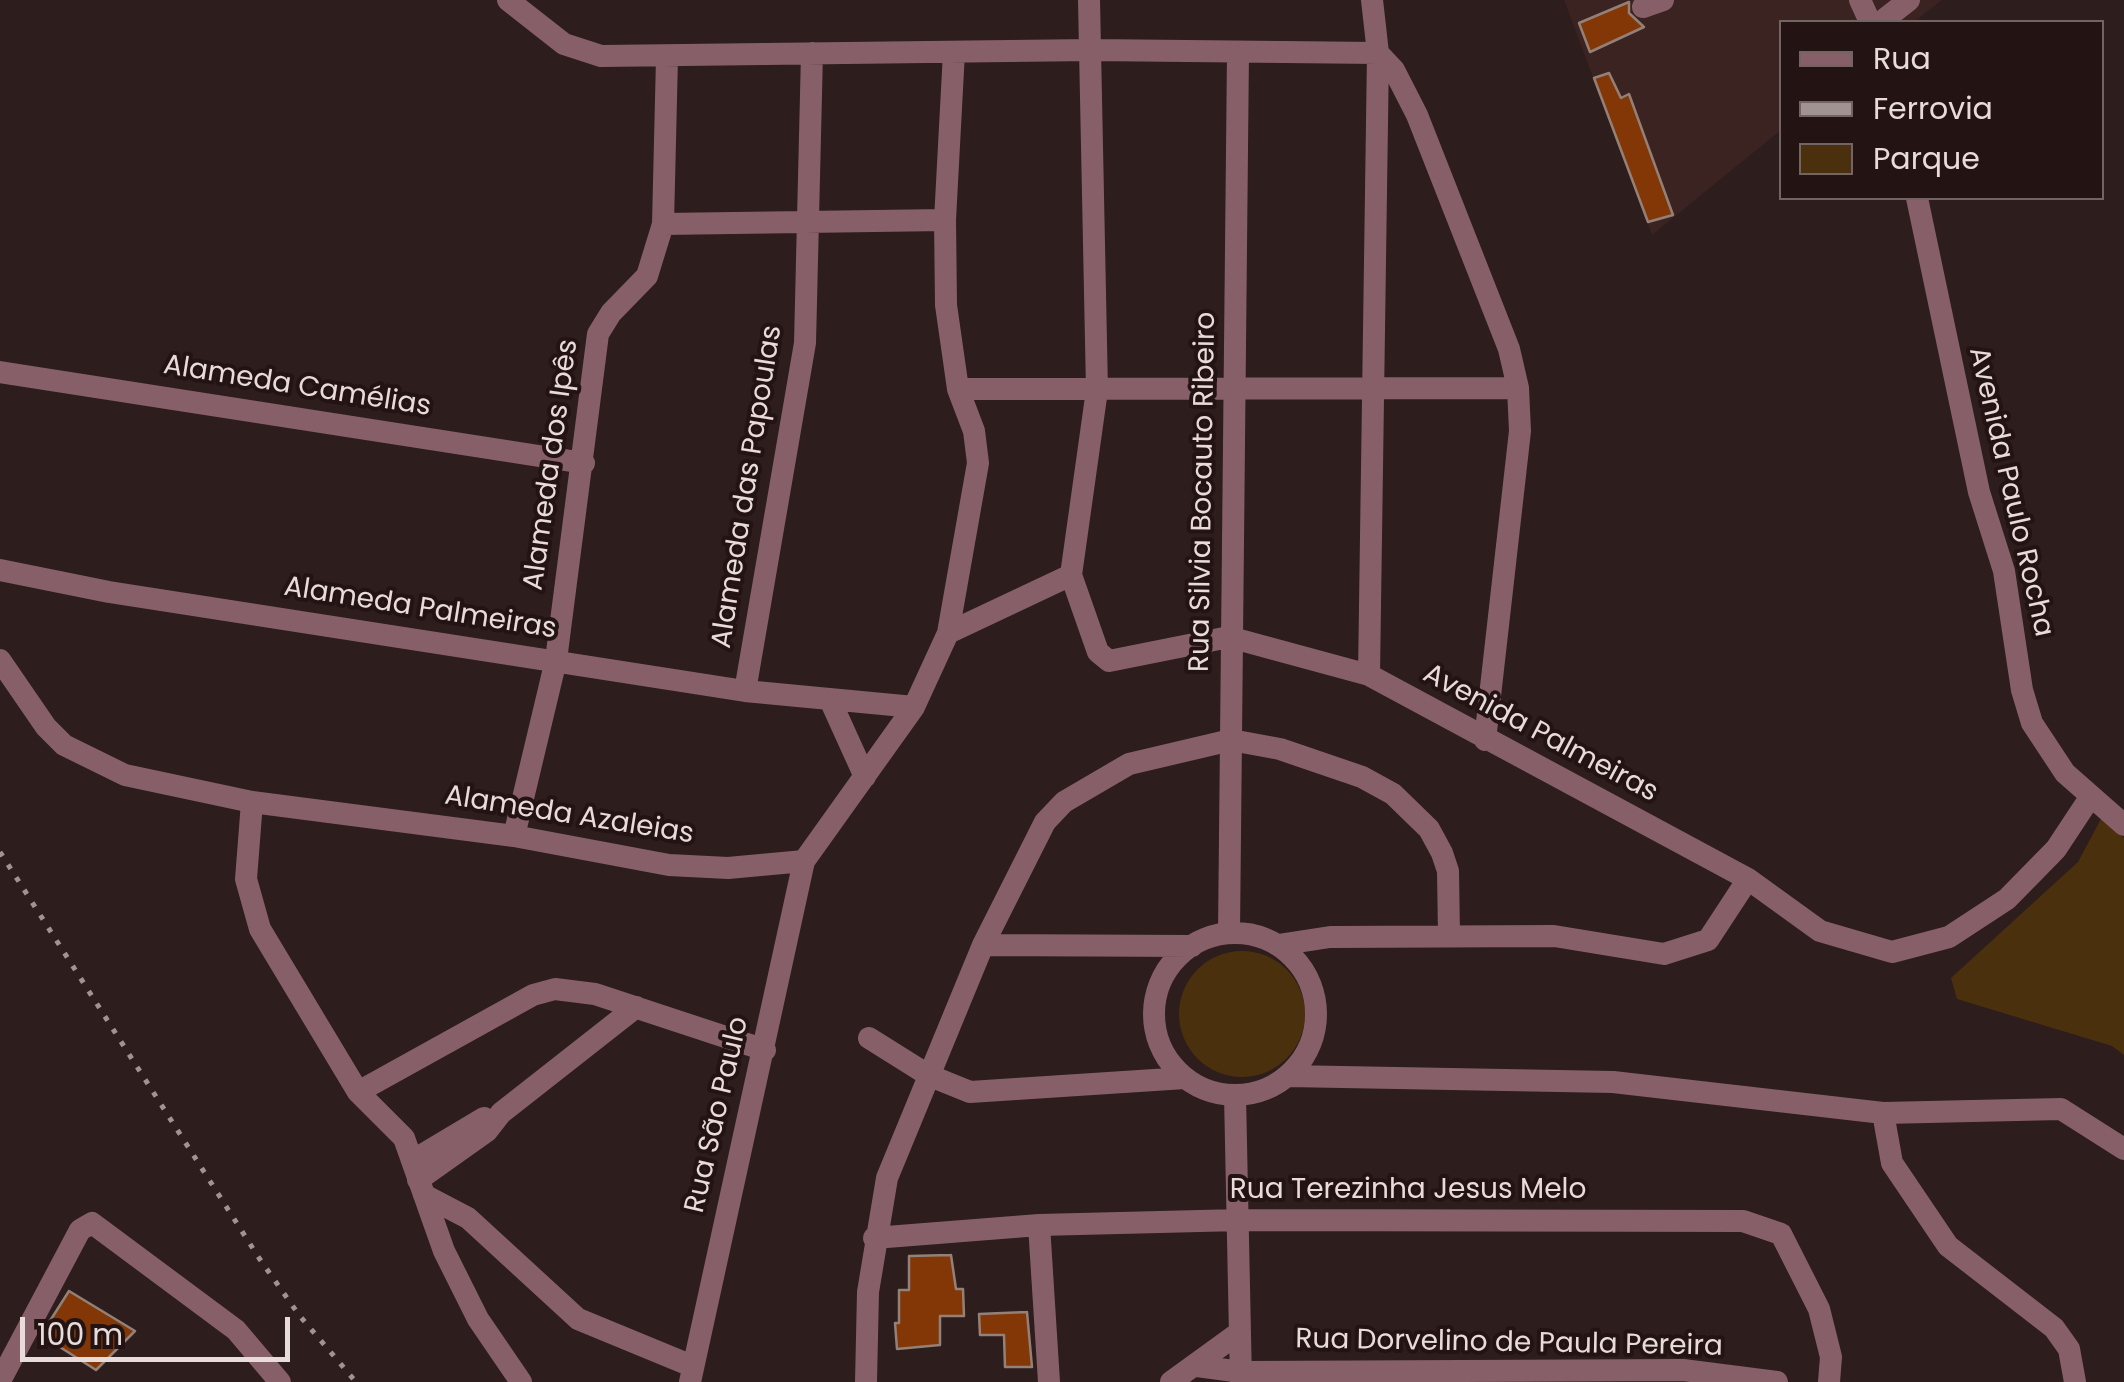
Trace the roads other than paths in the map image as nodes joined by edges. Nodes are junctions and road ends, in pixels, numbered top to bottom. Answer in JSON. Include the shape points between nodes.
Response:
{"nodes":[{"id":1,"x":508,"y":0,"type":"edge"},
{"id":2,"x":1089,"y":0,"type":"edge"},
{"id":3,"x":1372,"y":0,"type":"edge"},
{"id":4,"x":1910,"y":0,"type":"edge"},
{"id":5,"x":1884,"y":20,"type":"edge"},
{"id":6,"x":1091,"y":50,"type":"junction"},
{"id":7,"x":954,"y":52,"type":"junction"},
{"id":8,"x":1238,"y":52,"type":"junction"},
{"id":9,"x":812,"y":53,"type":"junction"},
{"id":10,"x":1378,"y":53,"type":"junction"},
{"id":11,"x":668,"y":58,"type":"junction"},
{"id":12,"x":1916,"y":200,"type":"edge"},
{"id":13,"x":945,"y":220,"type":"junction"},
{"id":14,"x":663,"y":224,"type":"junction"},
{"id":15,"x":808,"y":224,"type":"junction"},
{"id":16,"x":0,"y":372,"type":"edge"},
{"id":17,"x":1237,"y":386,"type":"junction"},
{"id":18,"x":1518,"y":388,"type":"junction"},
{"id":19,"x":958,"y":389,"type":"junction"},
{"id":20,"x":1373,"y":389,"type":"junction"},
{"id":21,"x":1097,"y":390,"type":"junction"},
{"id":22,"x":584,"y":463,"type":"junction"},
{"id":23,"x":0,"y":570,"type":"edge"},
{"id":24,"x":1072,"y":575,"type":"junction"},
{"id":25,"x":948,"y":633,"type":"junction"},
{"id":26,"x":1228,"y":637,"type":"junction"},
{"id":27,"x":0,"y":660,"type":"edge"},
{"id":28,"x":556,"y":660,"type":"junction"},
{"id":29,"x":1370,"y":676,"type":"junction"},
{"id":30,"x":745,"y":691,"type":"junction"},
{"id":31,"x":831,"y":702,"type":"junction"},
{"id":32,"x":914,"y":707,"type":"junction"},
{"id":33,"x":1231,"y":740,"type":"junction"},
{"id":34,"x":1485,"y":740,"type":"junction"},
{"id":35,"x":866,"y":777,"type":"junction"},
{"id":36,"x":2091,"y":796,"type":"junction"},
{"id":37,"x":252,"y":802,"type":"junction"},
{"id":38,"x":2124,"y":825,"type":"edge"},
{"id":39,"x":514,"y":836,"type":"junction"},
{"id":40,"x":804,"y":862,"type":"junction"},
{"id":41,"x":1748,"y":879,"type":"junction"},
{"id":42,"x":1229,"y":933,"type":"junction"},
{"id":43,"x":1449,"y":935,"type":"junction"},
{"id":44,"x":1330,"y":938,"type":"junction"},
{"id":45,"x":984,"y":944,"type":"junction"},
{"id":46,"x":1278,"y":944,"type":"junction"},
{"id":47,"x":1192,"y":946,"type":"junction"},
{"id":48,"x":1303,"y":968,"type":"junction"},
{"id":49,"x":636,"y":1007,"type":"junction"},
{"id":50,"x":868,"y":1038,"type":"dead end"},
{"id":51,"x":765,"y":1050,"type":"junction"},
{"id":52,"x":928,"y":1076,"type":"junction"},
{"id":53,"x":1288,"y":1076,"type":"junction"},
{"id":54,"x":1185,"y":1078,"type":"junction"},
{"id":55,"x":358,"y":1092,"type":"junction"},
{"id":56,"x":1235,"y":1095,"type":"junction"},
{"id":57,"x":1883,"y":1114,"type":"junction"},
{"id":58,"x":2123,"y":1146,"type":"edge"},
{"id":59,"x":418,"y":1179,"type":"junction"},
{"id":60,"x":1240,"y":1220,"type":"junction"},
{"id":61,"x":1039,"y":1224,"type":"junction"},
{"id":62,"x":874,"y":1238,"type":"junction"},
{"id":63,"x":1240,"y":1332,"type":"junction"},
{"id":64,"x":1197,"y":1366,"type":"junction"},
{"id":65,"x":691,"y":1374,"type":"edge"},
{"id":66,"x":1241,"y":1377,"type":"edge"},
{"id":67,"x":0,"y":1381,"type":"edge"},
{"id":68,"x":280,"y":1382,"type":"edge"},
{"id":69,"x":521,"y":1382,"type":"edge"},
{"id":70,"x":866,"y":1382,"type":"edge"},
{"id":71,"x":1048,"y":1382,"type":"edge"},
{"id":72,"x":1171,"y":1382,"type":"edge"},
{"id":73,"x":1777,"y":1382,"type":"edge"},
{"id":74,"x":1829,"y":1382,"type":"edge"},
{"id":75,"x":2075,"y":1382,"type":"edge"}],
"edges":[{"from":1,"to":11,"type":"street","via":[[564,44],[601,56]]},
{"from":2,"to":6,"type":"street"},
{"from":3,"to":10,"type":"street"},
{"from":4,"to":5,"type":"street"},
{"from":6,"to":7,"type":"street"},
{"from":6,"to":8,"type":"street"},
{"from":6,"to":21,"type":"street"},
{"from":7,"to":9,"type":"street"},
{"from":7,"to":13,"type":"street"},
{"from":8,"to":10,"type":"street"},
{"from":8,"to":17,"type":"street","name":"Rua Silvia Bocauto Ribeiro"},
{"from":9,"to":11,"type":"street"},
{"from":9,"to":15,"type":"street","name":"Alameda das Papoulas"},
{"from":10,"to":18,"type":"street","via":[[1417,115],[1509,349]]},
{"from":10,"to":20,"type":"street"},
{"from":11,"to":14,"type":"street","name":"Alameda dos Ipês"},
{"from":12,"to":36,"type":"street","name":"Avenida Paulo Rocha","via":[[1979,492],[2004,570],[2022,690],[2044,746]]},
{"from":13,"to":15,"type":"street"},
{"from":13,"to":19,"type":"street","via":[[946,305]]},
{"from":14,"to":15,"type":"street"},
{"from":14,"to":22,"type":"street","name":"Alameda dos Ipês","via":[[648,276],[598,334]]},
{"from":15,"to":30,"type":"street","name":"Alameda das Papoulas","via":[[805,343]]},
{"from":16,"to":22,"type":"street","name":"Alameda Camélias"},
{"from":17,"to":20,"type":"street"},
{"from":17,"to":21,"type":"street"},
{"from":17,"to":26,"type":"street","name":"Rua Silvia Bocauto Ribeiro"},
{"from":18,"to":20,"type":"street"},
{"from":18,"to":34,"type":"street","via":[[1520,431]]},
{"from":19,"to":21,"type":"street"},
{"from":19,"to":25,"type":"street","via":[[978,463]]},
{"from":20,"to":29,"type":"street"},
{"from":21,"to":24,"type":"street"},
{"from":22,"to":28,"type":"street","name":"Alameda dos Ipês"},
{"from":23,"to":28,"type":"street","name":"Alameda Palmeiras"},
{"from":24,"to":25,"type":"street"},
{"from":24,"to":26,"type":"street","name":"Avenida Palmeiras","via":[[1098,652],[1109,661]]},
{"from":25,"to":32,"type":"street"},
{"from":26,"to":29,"type":"street","name":"Avenida Palmeiras"},
{"from":26,"to":33,"type":"street","name":"Rua Silvia Bocauto Ribeiro"},
{"from":27,"to":37,"type":"street","name":"Alameda Azaleias","via":[[46,727],[87,759],[125,775]]},
{"from":28,"to":30,"type":"street","name":"Alameda Palmeiras"},
{"from":28,"to":39,"type":"street","name":"Alameda dos Ipês"},
{"from":29,"to":34,"type":"street","name":"Avenida Palmeiras"},
{"from":30,"to":31,"type":"street","name":"Alameda Palmeiras"},
{"from":31,"to":32,"type":"street","name":"Alameda Palmeiras"},
{"from":31,"to":35,"type":"street"},
{"from":32,"to":35,"type":"street"},
{"from":33,"to":42,"type":"street","name":"Rua Silvia Bocauto Ribeiro"},
{"from":33,"to":43,"type":"street","via":[[1280,749],[1394,794],[1442,852]]},
{"from":33,"to":45,"type":"street","via":[[1128,764],[1064,802],[1045,822]]},
{"from":34,"to":41,"type":"street","name":"Avenida Palmeiras"},
{"from":35,"to":40,"type":"street"},
{"from":36,"to":38,"type":"street","name":"Avenida Paulo Rocha"},
{"from":36,"to":41,"type":"street","name":"Avenida Palmeiras","via":[[2056,849],[2007,899],[1949,937],[1892,952],[1820,931]]},
{"from":37,"to":39,"type":"street","name":"Alameda Azaleias"},
{"from":37,"to":55,"type":"street","via":[[250,903]]},
{"from":39,"to":40,"type":"street","name":"Alameda Azaleias","via":[[668,865]]},
{"from":40,"to":51,"type":"street","name":"Rua São Paulo"},
{"from":41,"to":43,"type":"street","via":[[1708,940],[1664,954],[1554,936]]},
{"from":42,"to":46,"type":"street"},
{"from":42,"to":47,"type":"street"},
{"from":43,"to":44,"type":"street"},
{"from":44,"to":46,"type":"street"},
{"from":44,"to":48,"type":"street"},
{"from":45,"to":47,"type":"street"},
{"from":45,"to":52,"type":"street"},
{"from":46,"to":48,"type":"street"},
{"from":47,"to":54,"type":"street","via":[[1163,978],[1155,1010],[1159,1042]]},
{"from":48,"to":53,"type":"street","via":[[1315,1001],[1314,1036]]},
{"from":49,"to":51,"type":"street"},
{"from":49,"to":55,"type":"street","via":[[571,989],[533,995]]},
{"from":49,"to":59,"type":"street","via":[[487,1131]]},
{"from":50,"to":52,"type":"street"},
{"from":51,"to":65,"type":"street","name":"Rua São Paulo"},
{"from":52,"to":54,"type":"street","via":[[986,1093]]},
{"from":52,"to":62,"type":"street","via":[[887,1178]]},
{"from":53,"to":56,"type":"street"},
{"from":53,"to":57,"type":"street","via":[[1613,1082]]},
{"from":54,"to":56,"type":"street"},
{"from":55,"to":59,"type":"street","via":[[404,1138]]},
{"from":56,"to":60,"type":"street"},
{"from":57,"to":58,"type":"street","via":[[2061,1110]]},
{"from":57,"to":75,"type":"street","via":[[1892,1163],[1948,1246],[2054,1328],[2069,1349]]},
{"from":59,"to":65,"type":"street","via":[[578,1318]]},
{"from":59,"to":69,"type":"street","via":[[478,1319]]},
{"from":60,"to":61,"type":"street","name":"Rua Terezinha Jesus Melo"},
{"from":60,"to":63,"type":"street"},
{"from":60,"to":74,"type":"street","name":"Rua Terezinha Jesus Melo","via":[[1743,1221],[1781,1234],[1819,1309],[1831,1357]]},
{"from":61,"to":62,"type":"street","name":"Rua Terezinha Jesus Melo"},
{"from":61,"to":71,"type":"street"},
{"from":62,"to":70,"type":"street"},
{"from":63,"to":64,"type":"street"},
{"from":63,"to":66,"type":"street"},
{"from":64,"to":66,"type":"street","name":"Rua Dorvelino de Paula Pereira"},
{"from":64,"to":72,"type":"street"},
{"from":66,"to":73,"type":"street","name":"Rua Dorvelino de Paula Pereira","via":[[1683,1370]]},
{"from":67,"to":68,"type":"street","via":[[80,1230],[92,1223],[236,1330]]}]}
